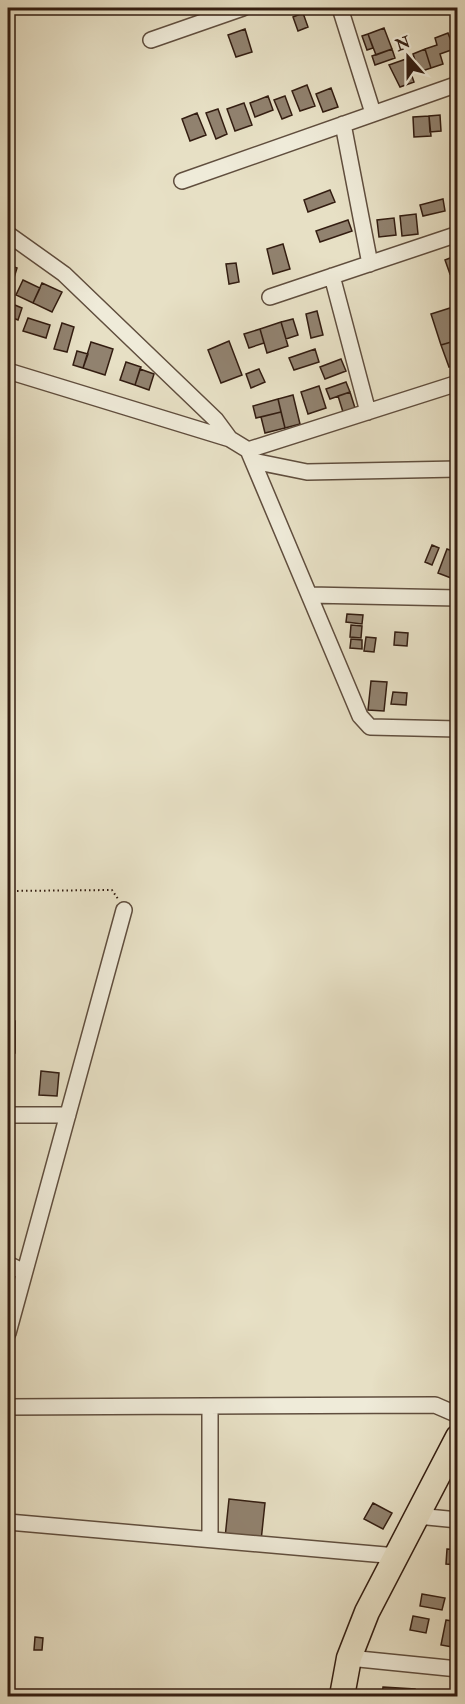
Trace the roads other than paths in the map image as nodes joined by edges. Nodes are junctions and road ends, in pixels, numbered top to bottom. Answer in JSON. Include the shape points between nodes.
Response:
{"nodes":[{"id":1,"x":243,"y":8,"type":"edge"},
{"id":2,"x":340,"y":8,"type":"edge"},
{"id":3,"x":151,"y":40,"type":"dead end"},
{"id":4,"x":458,"y":84,"type":"edge"},
{"id":5,"x":373,"y":113,"type":"junction"},
{"id":6,"x":343,"y":124,"type":"junction"},
{"id":7,"x":182,"y":181,"type":"dead end"},
{"id":8,"x":8,"y":234,"type":"edge"},
{"id":9,"x":458,"y":234,"type":"edge"},
{"id":10,"x":370,"y":264,"type":"junction"},
{"id":11,"x":332,"y":276,"type":"junction"},
{"id":12,"x":270,"y":297,"type":"dead end"},
{"id":13,"x":8,"y":371,"type":"edge"},
{"id":14,"x":458,"y":383,"type":"edge"},
{"id":15,"x":368,"y":411,"type":"junction"},
{"id":16,"x":230,"y":439,"type":"junction"},
{"id":17,"x":251,"y":455,"type":"junction"},
{"id":18,"x":458,"y":469,"type":"edge"},
{"id":19,"x":309,"y":595,"type":"junction"},
{"id":20,"x":458,"y":597,"type":"edge"},
{"id":21,"x":458,"y":729,"type":"edge"},
{"id":22,"x":124,"y":909,"type":"road end"},
{"id":23,"x":8,"y":1115,"type":"edge"},
{"id":24,"x":68,"y":1115,"type":"junction"},
{"id":25,"x":8,"y":1264,"type":"edge"},
{"id":26,"x":24,"y":1272,"type":"junction"},
{"id":27,"x":8,"y":1333,"type":"edge"},
{"id":28,"x":210,"y":1406,"type":"junction"},
{"id":29,"x":8,"y":1407,"type":"edge"},
{"id":30,"x":458,"y":1415,"type":"edge"},
{"id":31,"x":458,"y":1437,"type":"edge"},
{"id":32,"x":417,"y":1516,"type":"junction"},
{"id":33,"x":458,"y":1520,"type":"edge"},
{"id":34,"x":8,"y":1522,"type":"edge"},
{"id":35,"x":210,"y":1539,"type":"junction"},
{"id":36,"x":397,"y":1556,"type":"junction"},
{"id":37,"x":349,"y":1659,"type":"junction"},
{"id":38,"x":458,"y":1669,"type":"edge"},
{"id":39,"x":342,"y":1696,"type":"edge"}],
"edges":[{"from":1,"to":3,"type":"street"},
{"from":2,"to":5,"type":"street"},
{"from":4,"to":5,"type":"street"},
{"from":5,"to":6,"type":"street"},
{"from":6,"to":7,"type":"street"},
{"from":6,"to":10,"type":"street"},
{"from":8,"to":16,"type":"street","via":[[64,273],[216,420]]},
{"from":9,"to":10,"type":"street"},
{"from":10,"to":11,"type":"street"},
{"from":11,"to":12,"type":"street"},
{"from":11,"to":15,"type":"street"},
{"from":13,"to":16,"type":"street"},
{"from":14,"to":15,"type":"street"},
{"from":15,"to":17,"type":"street"},
{"from":16,"to":17,"type":"street"},
{"from":17,"to":18,"type":"street","via":[[307,472]]},
{"from":17,"to":19,"type":"street"},
{"from":19,"to":20,"type":"street"},
{"from":19,"to":21,"type":"street","via":[[360,716],[370,727]]},
{"from":22,"to":24,"type":"street"},
{"from":23,"to":24,"type":"street"},
{"from":24,"to":26,"type":"street"},
{"from":25,"to":26,"type":"street"},
{"from":26,"to":27,"type":"street"},
{"from":28,"to":29,"type":"street"},
{"from":28,"to":30,"type":"street","via":[[435,1405]]},
{"from":28,"to":35,"type":"street"},
{"from":31,"to":32,"type":"main road"},
{"from":32,"to":33,"type":"street"},
{"from":32,"to":36,"type":"main road"},
{"from":34,"to":35,"type":"street"},
{"from":35,"to":36,"type":"street"},
{"from":36,"to":37,"type":"main road","via":[[367,1612]]},
{"from":37,"to":38,"type":"street"},
{"from":37,"to":39,"type":"main road"}]}
